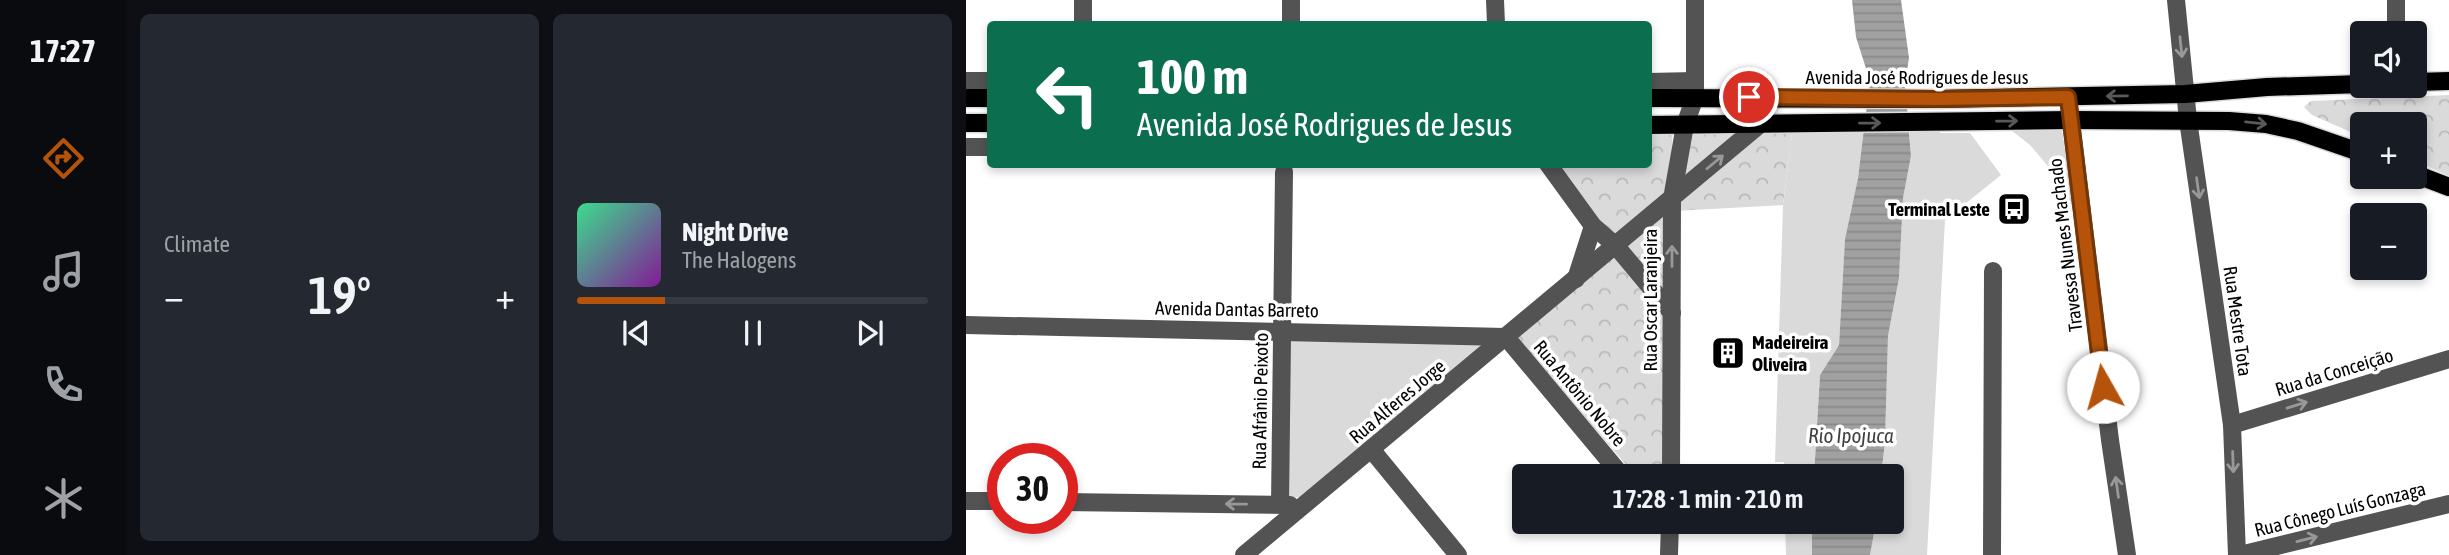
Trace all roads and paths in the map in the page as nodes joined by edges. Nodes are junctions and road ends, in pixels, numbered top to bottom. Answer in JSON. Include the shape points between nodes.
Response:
{"nodes":[{"id":1,"x":1083,"y":0,"type":"edge"},
{"id":2,"x":1291,"y":0,"type":"edge"},
{"id":3,"x":1495,"y":0,"type":"edge"},
{"id":4,"x":1695,"y":0,"type":"edge"},
{"id":5,"x":2176,"y":0,"type":"edge"},
{"id":6,"x":2396,"y":0,"type":"edge"},
{"id":7,"x":1083,"y":21,"type":"edge"},
{"id":8,"x":1291,"y":21,"type":"edge"},
{"id":9,"x":1496,"y":21,"type":"edge"},
{"id":10,"x":2396,"y":21,"type":"edge"},
{"id":11,"x":987,"y":80,"type":"edge"},
{"id":12,"x":966,"y":81,"type":"edge"},
{"id":13,"x":2449,"y":81,"type":"edge"},
{"id":14,"x":2427,"y":82,"type":"edge"},
{"id":15,"x":1652,"y":83,"type":"edge"},
{"id":16,"x":2350,"y":84,"type":"edge"},
{"id":17,"x":1695,"y":89,"type":"junction"},
{"id":18,"x":2185,"y":94,"type":"junction"},
{"id":19,"x":1652,"y":97,"type":"edge"},
{"id":20,"x":2068,"y":97,"type":"junction"},
{"id":21,"x":966,"y":98,"type":"edge"},
{"id":22,"x":987,"y":98,"type":"edge"},
{"id":23,"x":2071,"y":120,"type":"junction"},
{"id":24,"x":2188,"y":120,"type":"junction"},
{"id":25,"x":966,"y":123,"type":"edge"},
{"id":26,"x":987,"y":123,"type":"edge"},
{"id":27,"x":1652,"y":125,"type":"edge"},
{"id":28,"x":1685,"y":125,"type":"junction"},
{"id":29,"x":1759,"y":125,"type":"junction"},
{"id":30,"x":966,"y":147,"type":"edge"},
{"id":31,"x":987,"y":147,"type":"edge"},
{"id":32,"x":2350,"y":149,"type":"edge"},
{"id":33,"x":1551,"y":168,"type":"edge"},
{"id":34,"x":1284,"y":172,"type":"dead end"},
{"id":35,"x":2427,"y":179,"type":"edge"},
{"id":36,"x":2449,"y":187,"type":"edge"},
{"id":37,"x":1672,"y":199,"type":"junction"},
{"id":38,"x":1593,"y":226,"type":"junction"},
{"id":39,"x":1616,"y":246,"type":"junction"},
{"id":40,"x":1993,"y":271,"type":"dead end"},
{"id":41,"x":1576,"y":279,"type":"junction"},
{"id":42,"x":1672,"y":313,"type":"junction"},
{"id":43,"x":966,"y":325,"type":"edge"},
{"id":44,"x":1282,"y":331,"type":"junction"},
{"id":45,"x":1506,"y":337,"type":"junction"},
{"id":46,"x":2449,"y":359,"type":"edge"},
{"id":47,"x":2232,"y":425,"type":"junction"},
{"id":48,"x":1371,"y":449,"type":"junction"},
{"id":49,"x":1612,"y":464,"type":"edge"},
{"id":50,"x":1671,"y":464,"type":"edge"},
{"id":51,"x":966,"y":501,"type":"edge"},
{"id":52,"x":987,"y":501,"type":"edge"},
{"id":53,"x":1078,"y":502,"type":"edge"},
{"id":54,"x":2449,"y":504,"type":"edge"},
{"id":55,"x":1280,"y":505,"type":"junction"},
{"id":56,"x":1304,"y":505,"type":"junction"},
{"id":57,"x":1668,"y":534,"type":"edge"},
{"id":58,"x":1244,"y":555,"type":"edge"},
{"id":59,"x":1458,"y":555,"type":"edge"},
{"id":60,"x":1669,"y":555,"type":"edge"},
{"id":61,"x":1992,"y":555,"type":"edge"},
{"id":62,"x":2127,"y":555,"type":"edge"},
{"id":63,"x":2238,"y":555,"type":"edge"}],
"edges":[{"from":1,"to":7,"type":"street"},
{"from":2,"to":8,"type":"street"},
{"from":3,"to":9,"type":"street"},
{"from":4,"to":17,"type":"street","name":"Rua Oscar Laranjeira"},
{"from":5,"to":18,"type":"street","name":"Rua Mestre Tota","one_way":true},
{"from":6,"to":10,"type":"street"},
{"from":11,"to":12,"type":"street"},
{"from":13,"to":14,"type":"main road"},
{"from":15,"to":17,"type":"street","name":"Avenida José Rodrigues de Jesus"},
{"from":16,"to":18,"type":"main road","name":"Avenida José Rodrigues de Jesus"},
{"from":17,"to":19,"type":"main road","name":"Avenida José Rodrigues de Jesus"},
{"from":17,"to":20,"type":"main road","name":"Avenida José Rodrigues de Jesus","via":[[1803,98]]},
{"from":17,"to":28,"type":"street","name":"Rua Oscar Laranjeira"},
{"from":18,"to":20,"type":"main road","name":"Avenida José Rodrigues de Jesus","one_way":true},
{"from":18,"to":24,"type":"street","name":"Rua Mestre Tota"},
{"from":20,"to":23,"type":"street","name":"Travessa Nunes Machado"},
{"from":21,"to":22,"type":"main road"},
{"from":23,"to":24,"type":"main road"},
{"from":29,"to":23,"type":"main road","one_way":true},
{"from":62,"to":23,"type":"street","name":"Travessa Nunes Machado","one_way":true},
{"from":24,"to":32,"type":"main road","one_way":true,"via":[[2266,124]]},
{"from":24,"to":47,"type":"street","name":"Rua Mestre Tota","one_way":true},
{"from":25,"to":26,"type":"main road"},
{"from":27,"to":28,"type":"main road"},
{"from":28,"to":29,"type":"main road"},
{"from":28,"to":37,"type":"street","name":"Rua Oscar Laranjeira"},
{"from":37,"to":29,"type":"street","name":"Rua Alferes Jorge","one_way":true},
{"from":30,"to":31,"type":"street"},
{"from":33,"to":38,"type":"street"},
{"from":34,"to":44,"type":"street","name":"Rua Afrânio Peixoto"},
{"from":35,"to":36,"type":"main road"},
{"from":37,"to":39,"type":"street","name":"Rua Alferes Jorge"},
{"from":42,"to":37,"type":"street","name":"Rua Oscar Laranjeira","one_way":true},
{"from":38,"to":39,"type":"street"},
{"from":38,"to":41,"type":"street"},
{"from":39,"to":41,"type":"street","name":"Rua Alferes Jorge"},
{"from":39,"to":42,"type":"street"},
{"from":40,"to":61,"type":"street"},
{"from":41,"to":45,"type":"street","name":"Rua Alferes Jorge"},
{"from":42,"to":50,"type":"street","name":"Rua Oscar Laranjeira"},
{"from":43,"to":44,"type":"street","name":"Avenida Dantas Barreto"},
{"from":44,"to":45,"type":"street","name":"Avenida Dantas Barreto"},
{"from":44,"to":55,"type":"street","name":"Rua Afrânio Peixoto"},
{"from":45,"to":48,"type":"street","name":"Rua Alferes Jorge"},
{"from":45,"to":49,"type":"street","name":"Rua Antônio Nobre"},
{"from":47,"to":46,"type":"street","name":"Rua da Conceição","one_way":true},
{"from":47,"to":63,"type":"street","name":"Rua Mestre Tota","one_way":true},
{"from":48,"to":56,"type":"street","name":"Rua Alferes Jorge"},
{"from":48,"to":59,"type":"street"},
{"from":51,"to":52,"type":"street"},
{"from":55,"to":53,"type":"street","one_way":true},
{"from":63,"to":54,"type":"street","name":"Rua Cônego Luís Gonzaga","one_way":true},
{"from":55,"to":56,"type":"street"},
{"from":56,"to":58,"type":"street","name":"Rua Alferes Jorge"},
{"from":57,"to":60,"type":"street"}]}
